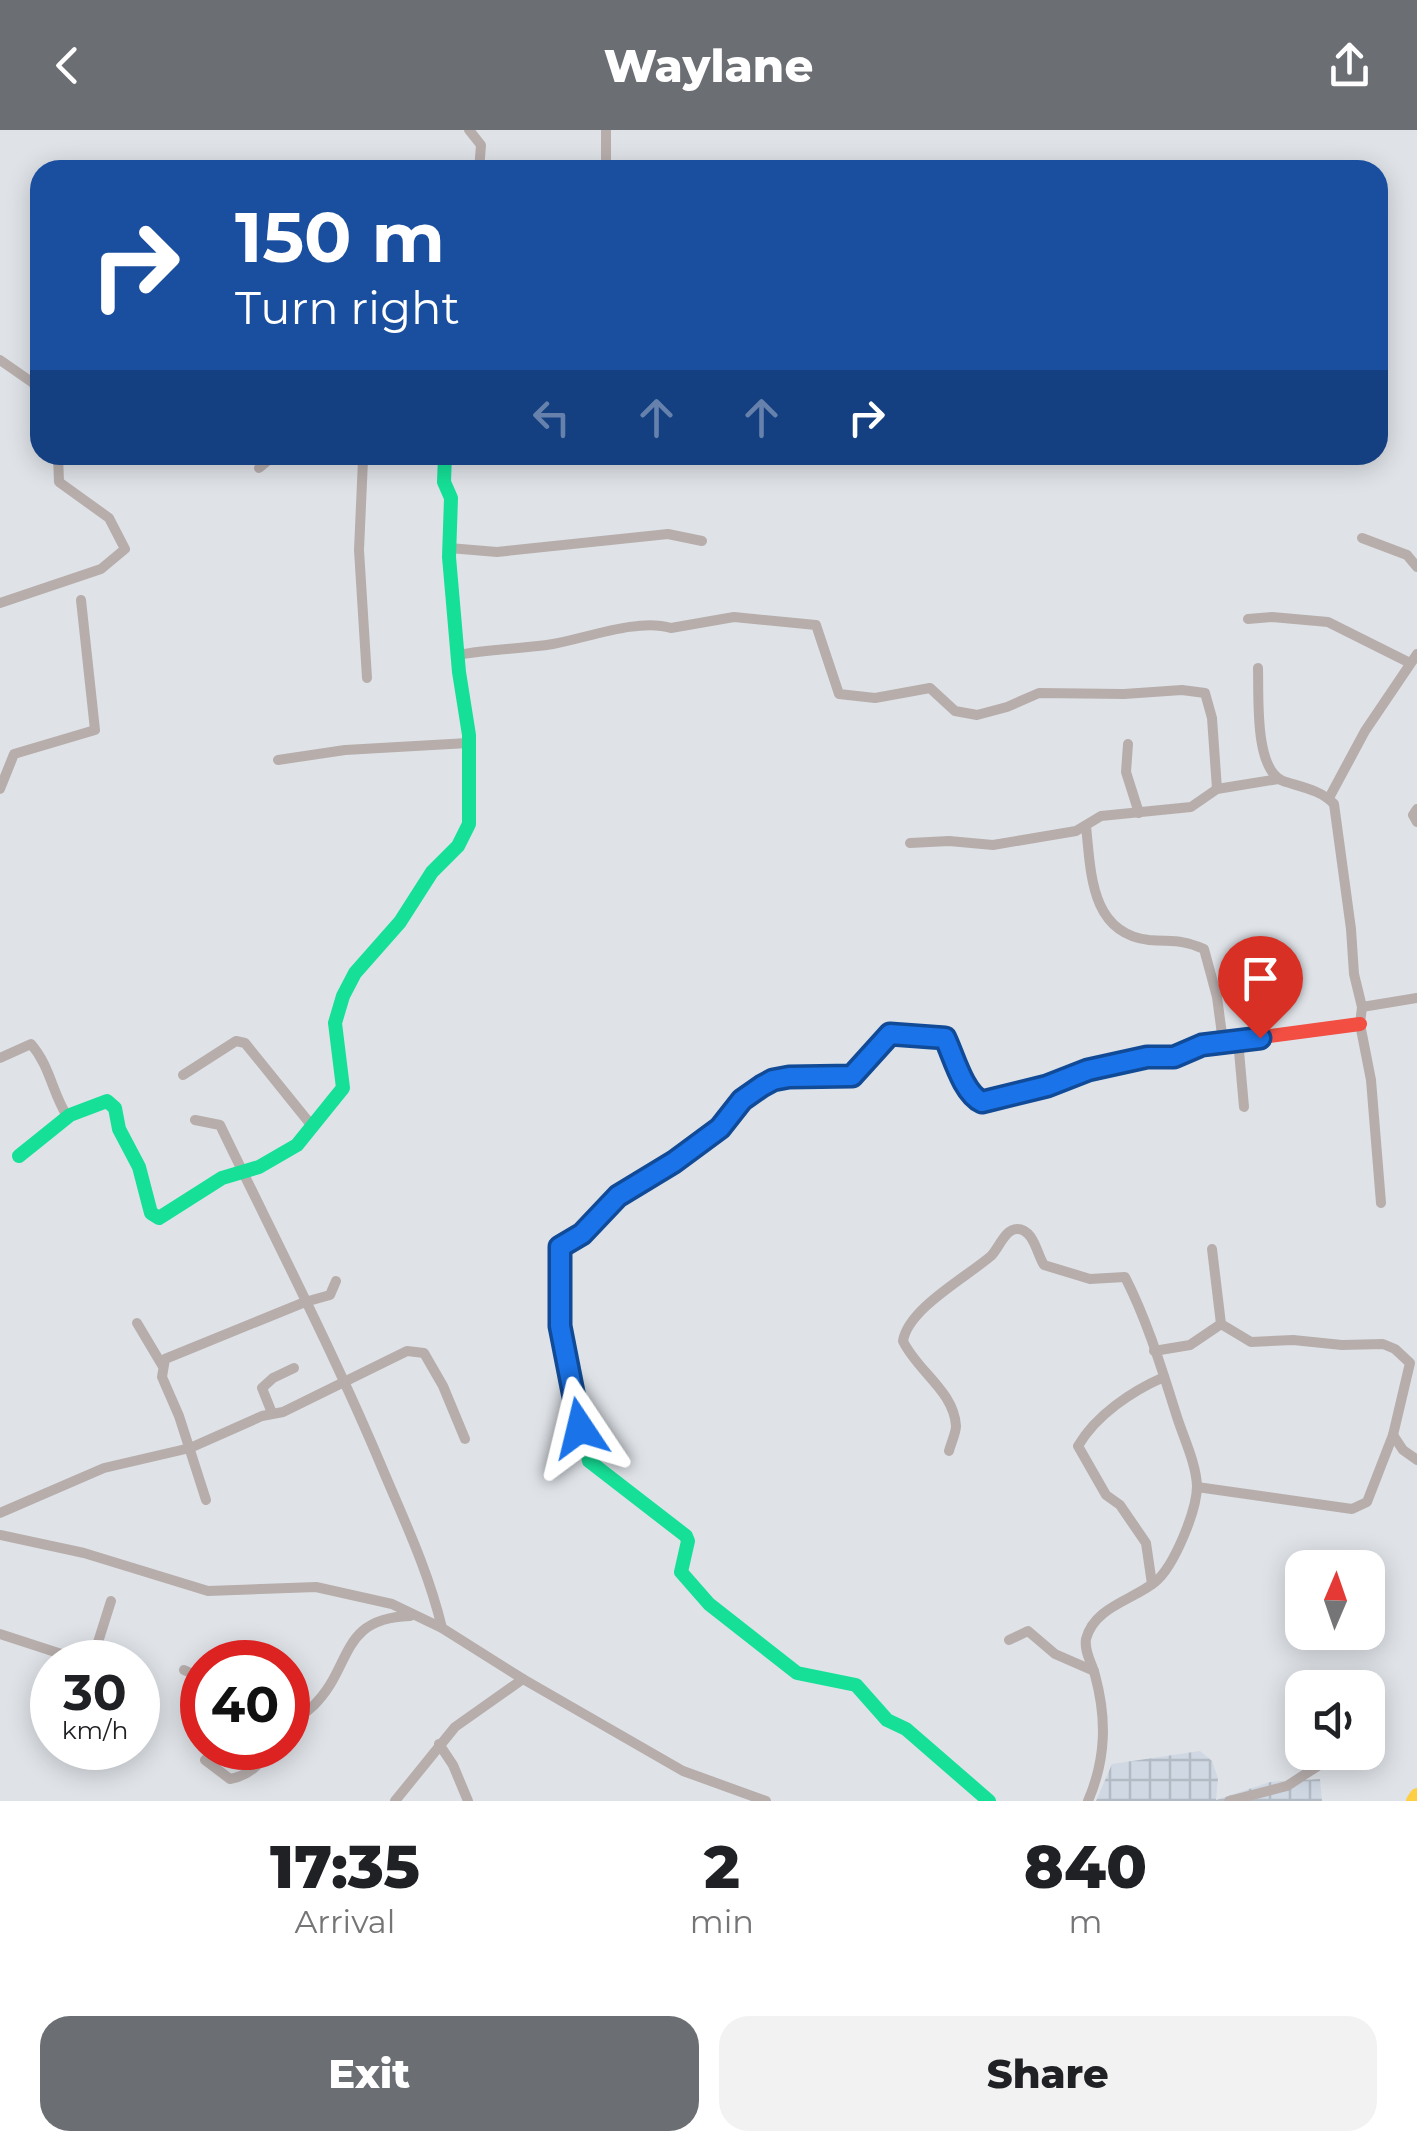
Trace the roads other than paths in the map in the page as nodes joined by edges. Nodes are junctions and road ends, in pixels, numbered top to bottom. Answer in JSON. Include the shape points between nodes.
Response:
{"nodes":[{"id":1,"x":469,"y":130,"type":"edge"},
{"id":2,"x":606,"y":130,"type":"edge"},
{"id":3,"x":479,"y":160,"type":"edge"},
{"id":4,"x":606,"y":160,"type":"edge"},
{"id":5,"x":0,"y":360,"type":"edge"},
{"id":6,"x":30,"y":380,"type":"edge"},
{"id":7,"x":58,"y":465,"type":"edge"},
{"id":8,"x":263,"y":465,"type":"edge"},
{"id":9,"x":363,"y":465,"type":"edge"},
{"id":10,"x":444,"y":465,"type":"edge"},
{"id":11,"x":260,"y":468,"type":"dead end"},
{"id":12,"x":1362,"y":538,"type":"dead end"},
{"id":13,"x":702,"y":540,"type":"dead end"},
{"id":14,"x":449,"y":548,"type":"junction"},
{"id":15,"x":1417,"y":567,"type":"edge"},
{"id":16,"x":81,"y":600,"type":"dead end"},
{"id":17,"x":0,"y":603,"type":"edge"},
{"id":18,"x":1248,"y":618,"type":"dead end"},
{"id":19,"x":458,"y":655,"type":"junction"},
{"id":20,"x":1414,"y":658,"type":"edge"},
{"id":21,"x":1258,"y":668,"type":"dead end"},
{"id":22,"x":366,"y":678,"type":"dead end"},
{"id":23,"x":468,"y":742,"type":"junction"},
{"id":24,"x":1128,"y":744,"type":"dead end"},
{"id":25,"x":278,"y":760,"type":"dead end"},
{"id":26,"x":1278,"y":779,"type":"junction"},
{"id":27,"x":0,"y":789,"type":"edge"},
{"id":28,"x":1217,"y":789,"type":"junction"},
{"id":29,"x":1328,"y":798,"type":"junction"},
{"id":30,"x":1417,"y":809,"type":"edge"},
{"id":31,"x":1138,"y":814,"type":"junction"},
{"id":32,"x":1417,"y":822,"type":"edge"},
{"id":33,"x":1086,"y":826,"type":"junction"},
{"id":34,"x":910,"y":844,"type":"dead end"},
{"id":35,"x":1417,"y":998,"type":"edge"},
{"id":36,"x":1362,"y":1008,"type":"junction"},
{"id":37,"x":1360,"y":1024,"type":"junction"},
{"id":38,"x":1230,"y":1041,"type":"junction"},
{"id":39,"x":0,"y":1058,"type":"edge"},
{"id":40,"x":183,"y":1076,"type":"dead end"},
{"id":41,"x":1244,"y":1107,"type":"dead end"},
{"id":42,"x":67,"y":1116,"type":"junction"},
{"id":43,"x":194,"y":1120,"type":"dead end"},
{"id":44,"x":312,"y":1126,"type":"junction"},
{"id":45,"x":18,"y":1156,"type":"dead end"},
{"id":46,"x":243,"y":1173,"type":"junction"},
{"id":47,"x":1381,"y":1203,"type":"dead end"},
{"id":48,"x":1212,"y":1249,"type":"dead end"},
{"id":49,"x":336,"y":1280,"type":"dead end"},
{"id":50,"x":304,"y":1302,"type":"junction"},
{"id":51,"x":137,"y":1323,"type":"dead end"},
{"id":52,"x":1221,"y":1324,"type":"junction"},
{"id":53,"x":1154,"y":1350,"type":"junction"},
{"id":54,"x":162,"y":1365,"type":"junction"},
{"id":55,"x":294,"y":1368,"type":"dead end"},
{"id":56,"x":1164,"y":1377,"type":"junction"},
{"id":57,"x":343,"y":1380,"type":"junction"},
{"id":58,"x":272,"y":1413,"type":"junction"},
{"id":59,"x":1393,"y":1434,"type":"junction"},
{"id":60,"x":465,"y":1438,"type":"dead end"},
{"id":61,"x":190,"y":1448,"type":"junction"},
{"id":62,"x":950,"y":1450,"type":"dead end"},
{"id":63,"x":1417,"y":1460,"type":"edge"},
{"id":64,"x":1197,"y":1487,"type":"junction"},
{"id":65,"x":206,"y":1500,"type":"dead end"},
{"id":66,"x":0,"y":1513,"type":"edge"},
{"id":67,"x":0,"y":1535,"type":"edge"},
{"id":68,"x":1152,"y":1584,"type":"junction"},
{"id":69,"x":111,"y":1601,"type":"dead end"},
{"id":70,"x":416,"y":1615,"type":"junction"},
{"id":71,"x":442,"y":1628,"type":"junction"},
{"id":72,"x":0,"y":1634,"type":"edge"},
{"id":73,"x":1009,"y":1640,"type":"dead end"},
{"id":74,"x":1094,"y":1671,"type":"junction"},
{"id":75,"x":523,"y":1679,"type":"junction"},
{"id":76,"x":310,"y":1707,"type":"edge"},
{"id":77,"x":439,"y":1744,"type":"junction"},
{"id":78,"x":218,"y":1770,"type":"edge"},
{"id":79,"x":254,"y":1770,"type":"edge"},
{"id":80,"x":1312,"y":1770,"type":"edge"},
{"id":81,"x":396,"y":1801,"type":"edge"},
{"id":82,"x":468,"y":1801,"type":"edge"},
{"id":83,"x":766,"y":1801,"type":"edge"},
{"id":84,"x":990,"y":1801,"type":"edge"},
{"id":85,"x":1088,"y":1801,"type":"edge"},
{"id":86,"x":1228,"y":1801,"type":"edge"}],
"edges":[{"from":1,"to":3,"type":"street","via":[[481,145]]},
{"from":2,"to":4,"type":"street"},
{"from":5,"to":6,"type":"street"},
{"from":7,"to":17,"type":"street","via":[[59,482],[109,518],[125,549],[101,569]]},
{"from":8,"to":11,"type":"street"},
{"from":9,"to":22,"type":"street"},
{"from":10,"to":14,"type":"street"},
{"from":12,"to":15,"type":"street","via":[[1401,552]]},
{"from":13,"to":14,"type":"street","via":[[668,534],[497,552]]},
{"from":14,"to":19,"type":"street"},
{"from":16,"to":27,"type":"street","via":[[94,730],[14,754]]},
{"from":18,"to":20,"type":"street","via":[[1328,622]]},
{"from":19,"to":23,"type":"street"},
{"from":19,"to":28,"type":"street","via":[[734,617],[816,625],[839,694],[875,698],[930,688],[966,714],[1039,693],[1205,692]]},
{"from":20,"to":29,"type":"street"},
{"from":21,"to":26,"type":"street","via":[[1264,760]]},
{"from":23,"to":25,"type":"street"},
{"from":23,"to":44,"type":"street","via":[[472,806],[463,838],[355,972],[334,1023],[343,1088]]},
{"from":24,"to":31,"type":"street","via":[[1126,772]]},
{"from":26,"to":28,"type":"street"},
{"from":26,"to":29,"type":"street"},
{"from":28,"to":31,"type":"street","via":[[1191,807]]},
{"from":29,"to":36,"type":"street","via":[[1337,814]]},
{"from":30,"to":32,"type":"street"},
{"from":31,"to":33,"type":"street","via":[[1101,816]]},
{"from":33,"to":34,"type":"street","via":[[993,845]]},
{"from":33,"to":38,"type":"street","via":[[1100,910],[1108,922],[1128,935],[1204,949]]},
{"from":35,"to":36,"type":"street"},
{"from":36,"to":37,"type":"street"},
{"from":37,"to":38,"type":"street"},
{"from":37,"to":47,"type":"street"},
{"from":38,"to":41,"type":"street"},
{"from":38,"to":84,"type":"street","via":[[1088,1070],[982,1102],[968,1088],[945,1038],[890,1034],[852,1076],[789,1077],[762,1086],[720,1128],[618,1196],[560,1247],[560,1326],[589,1461],[686,1536],[681,1572],[710,1604],[797,1673],[856,1686],[887,1720]]},
{"from":39,"to":42,"type":"street","via":[[32,1044]]},
{"from":40,"to":44,"type":"street","via":[[236,1040],[245,1043]]},
{"from":42,"to":45,"type":"street"},
{"from":42,"to":46,"type":"street","via":[[107,1100],[115,1108],[151,1213],[159,1218],[222,1178]]},
{"from":43,"to":46,"type":"street","via":[[220,1124]]},
{"from":44,"to":46,"type":"street","via":[[297,1145]]},
{"from":46,"to":50,"type":"street"},
{"from":48,"to":52,"type":"street"},
{"from":49,"to":50,"type":"street","via":[[330,1295]]},
{"from":50,"to":54,"type":"street"},
{"from":50,"to":57,"type":"street"},
{"from":51,"to":54,"type":"street"},
{"from":52,"to":53,"type":"street","via":[[1190,1345]]},
{"from":52,"to":59,"type":"street","via":[[1251,1342],[1395,1349],[1410,1363]]},
{"from":53,"to":56,"type":"street"},
{"from":53,"to":62,"type":"street","via":[[1125,1277],[1090,1279],[1044,1265],[1026,1232],[1008,1232],[996,1252],[919,1311],[904,1331],[908,1351],[950,1409],[956,1428]]},
{"from":54,"to":61,"type":"street"},
{"from":55,"to":58,"type":"street","via":[[262,1388]]},
{"from":56,"to":64,"type":"street"},
{"from":56,"to":68,"type":"street","via":[[1105,1415],[1078,1446],[1106,1495],[1146,1543]]},
{"from":57,"to":58,"type":"street"},
{"from":57,"to":60,"type":"street","via":[[407,1351],[424,1352]]},
{"from":57,"to":71,"type":"street","via":[[420,1556]]},
{"from":58,"to":61,"type":"street"},
{"from":59,"to":63,"type":"street"},
{"from":59,"to":64,"type":"street","via":[[1368,1502],[1352,1509]]},
{"from":61,"to":65,"type":"street"},
{"from":61,"to":66,"type":"street","via":[[104,1468]]},
{"from":64,"to":68,"type":"street","via":[[1174,1556]]},
{"from":67,"to":70,"type":"street","via":[[208,1591],[316,1586]]},
{"from":68,"to":74,"type":"street","via":[[1108,1609],[1091,1628],[1086,1651]]},
{"from":69,"to":72,"type":"street","via":[[86,1662]]},
{"from":70,"to":71,"type":"street"},
{"from":70,"to":76,"type":"street","via":[[370,1624]]},
{"from":71,"to":75,"type":"street"},
{"from":73,"to":74,"type":"street","via":[[1028,1630],[1055,1654]]},
{"from":74,"to":85,"type":"street","via":[[1104,1738]]},
{"from":75,"to":77,"type":"street"},
{"from":75,"to":83,"type":"street","via":[[683,1771]]},
{"from":77,"to":81,"type":"street"},
{"from":77,"to":82,"type":"street"},
{"from":78,"to":79,"type":"street","via":[[230,1779]]},
{"from":80,"to":86,"type":"street","via":[[1288,1786]]}]}
